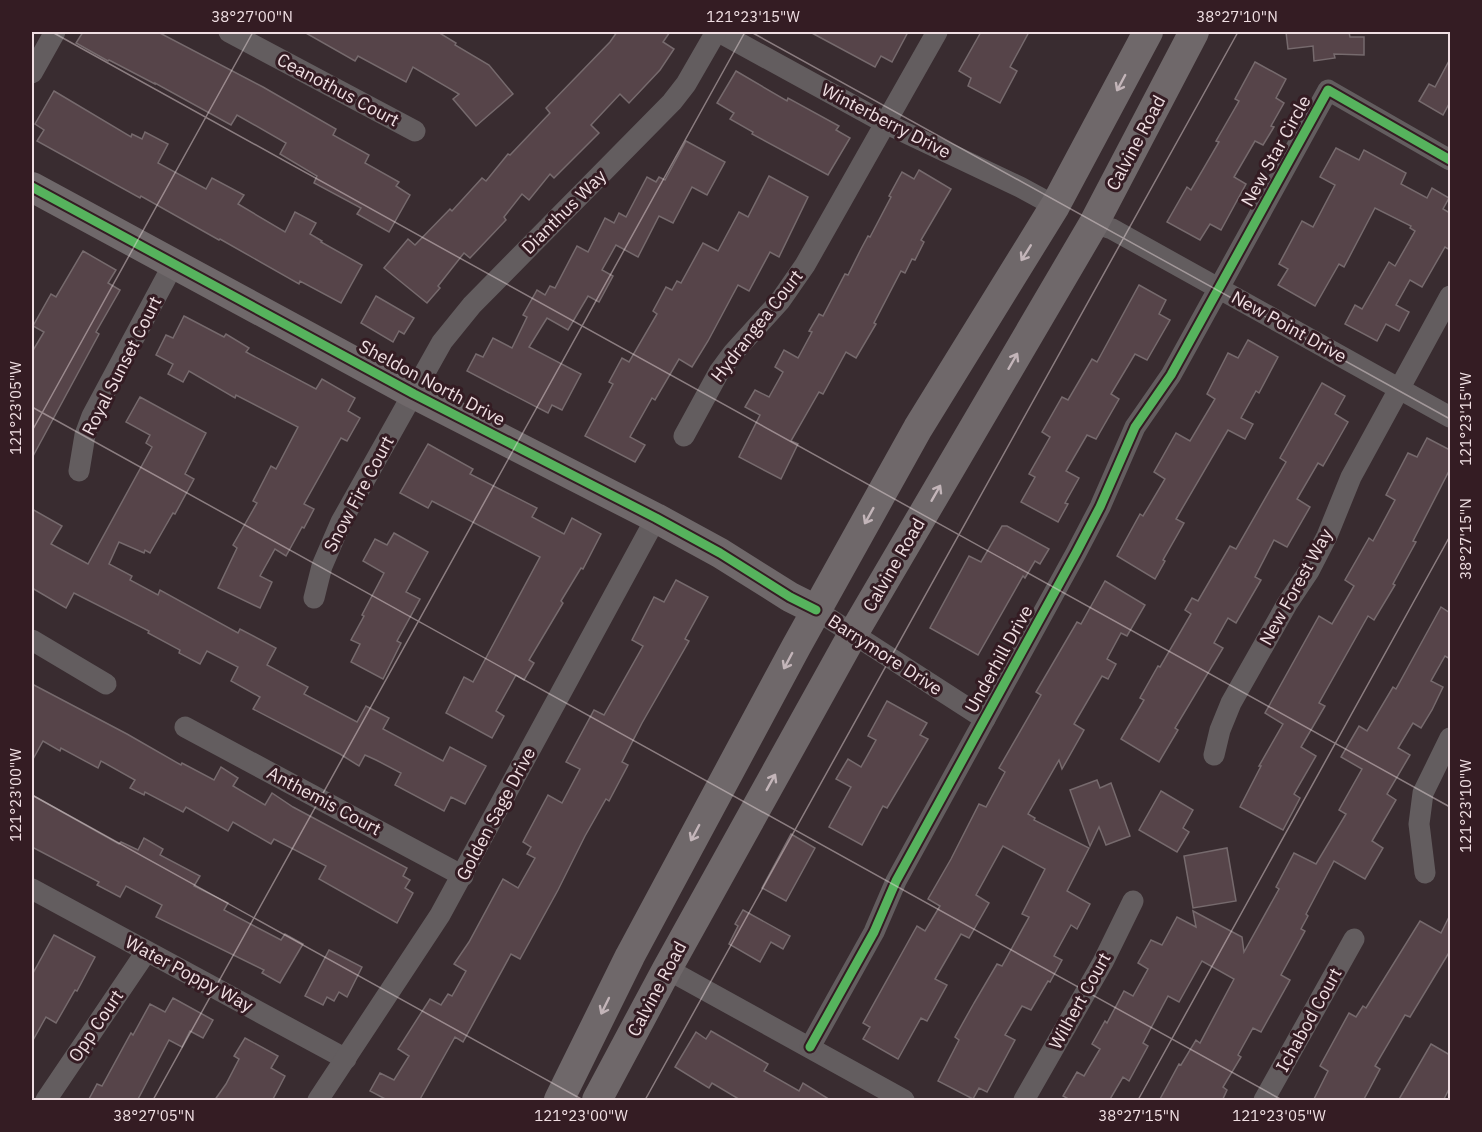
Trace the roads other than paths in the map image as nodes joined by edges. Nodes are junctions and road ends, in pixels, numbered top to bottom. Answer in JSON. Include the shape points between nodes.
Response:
{"nodes":[{"id":1,"x":55,"y":32,"type":"edge"},
{"id":2,"x":228,"y":32,"type":"edge"},
{"id":3,"x":718,"y":32,"type":"edge"},
{"id":4,"x":937,"y":32,"type":"edge"},
{"id":5,"x":1148,"y":32,"type":"edge"},
{"id":6,"x":1194,"y":32,"type":"edge"},
{"id":7,"x":32,"y":73,"type":"edge"},
{"id":8,"x":885,"y":123,"type":"junction"},
{"id":9,"x":415,"y":131,"type":"dead end"},
{"id":10,"x":1450,"y":160,"type":"edge"},
{"id":11,"x":32,"y":187,"type":"edge"},
{"id":12,"x":1055,"y":206,"type":"junction"},
{"id":13,"x":1094,"y":223,"type":"junction"},
{"id":14,"x":174,"y":263,"type":"junction"},
{"id":15,"x":1219,"y":289,"type":"junction"},
{"id":16,"x":1450,"y":296,"type":"edge"},
{"id":17,"x":1399,"y":389,"type":"junction"},
{"id":18,"x":414,"y":394,"type":"junction"},
{"id":19,"x":1450,"y":417,"type":"edge"},
{"id":20,"x":684,"y":436,"type":"dead end"},
{"id":21,"x":79,"y":471,"type":"dead end"},
{"id":22,"x":656,"y":518,"type":"junction"},
{"id":23,"x":314,"y":598,"type":"dead end"},
{"id":24,"x":816,"y":610,"type":"junction"},
{"id":25,"x":853,"y":634,"type":"junction"},
{"id":26,"x":32,"y":640,"type":"edge"},
{"id":27,"x":106,"y":684,"type":"dead end"},
{"id":28,"x":985,"y":719,"type":"junction"},
{"id":29,"x":185,"y":727,"type":"dead end"},
{"id":30,"x":1450,"y":738,"type":"edge"},
{"id":31,"x":1214,"y":755,"type":"dead end"},
{"id":32,"x":1425,"y":873,"type":"dead end"},
{"id":33,"x":463,"y":876,"type":"junction"},
{"id":34,"x":32,"y":890,"type":"edge"},
{"id":35,"x":1133,"y":901,"type":"dead end"},
{"id":36,"x":1354,"y":939,"type":"dead end"},
{"id":37,"x":146,"y":952,"type":"junction"},
{"id":38,"x":667,"y":969,"type":"junction"},
{"id":39,"x":810,"y":1047,"type":"junction"},
{"id":40,"x":346,"y":1059,"type":"junction"},
{"id":41,"x":46,"y":1101,"type":"edge"},
{"id":42,"x":318,"y":1101,"type":"edge"},
{"id":43,"x":558,"y":1101,"type":"edge"},
{"id":44,"x":597,"y":1101,"type":"edge"},
{"id":45,"x":904,"y":1101,"type":"edge"},
{"id":46,"x":1024,"y":1101,"type":"edge"},
{"id":47,"x":1264,"y":1101,"type":"edge"}],
"edges":[{"from":1,"to":7,"type":"street"},
{"from":2,"to":9,"type":"street","name":"Ceanothus Court"},
{"from":3,"to":8,"type":"street","name":"Winterberry Drive"},
{"from":3,"to":18,"type":"street","name":"Dianthus Way","via":[[672,102],[472,305],[442,342]]},
{"from":4,"to":8,"type":"street","name":"Hydrangea Court"},
{"from":5,"to":12,"type":"main road","name":"Calvine Road","one_way":true},
{"from":6,"to":13,"type":"main road","name":"Calvine Road"},
{"from":8,"to":12,"type":"street","name":"Winterberry Drive"},
{"from":8,"to":20,"type":"street","name":"Hydrangea Court","via":[[793,283],[718,372]]},
{"from":10,"to":15,"type":"street","name":"New Star Circle","via":[[1328,90]]},
{"from":11,"to":14,"type":"main road","name":"Sheldon North Drive"},
{"from":12,"to":24,"type":"main road","name":"Calvine Road","one_way":true,"via":[[918,428]]},
{"from":13,"to":15,"type":"street","name":"New Point Drive","via":[[1112,229]]},
{"from":25,"to":13,"type":"main road","name":"Calvine Road","one_way":true},
{"from":14,"to":18,"type":"main road","name":"Sheldon North Drive"},
{"from":14,"to":21,"type":"street","name":"Royal Sunset Court","via":[[92,416],[84,435]]},
{"from":15,"to":17,"type":"street","name":"New Point Drive"},
{"from":15,"to":28,"type":"street","name":"Underhill Drive","via":[[1135,427],[1100,507]]},
{"from":16,"to":17,"type":"street"},
{"from":17,"to":19,"type":"street","name":"New Point Drive"},
{"from":17,"to":31,"type":"street","name":"New Forest Way","via":[[1351,477],[1309,571],[1230,703]]},
{"from":18,"to":22,"type":"main road","name":"Sheldon North Drive"},
{"from":18,"to":23,"type":"street","name":"Snow Fire Court","via":[[341,522],[322,566]]},
{"from":22,"to":24,"type":"main road","name":"Sheldon North Drive"},
{"from":22,"to":33,"type":"street","name":"Golden Sage Drive"},
{"from":24,"to":25,"type":"street","name":"Barrymore Drive"},
{"from":24,"to":43,"type":"main road","name":"Calvine Road","one_way":true,"via":[[635,945]]},
{"from":25,"to":28,"type":"street","name":"Barrymore Drive"},
{"from":38,"to":25,"type":"main road","name":"Calvine Road","one_way":true},
{"from":26,"to":27,"type":"street"},
{"from":28,"to":39,"type":"street","name":"Underhill Drive"},
{"from":29,"to":33,"type":"street","name":"Anthemis Court"},
{"from":30,"to":32,"type":"street","via":[[1423,793],[1419,824]]},
{"from":33,"to":40,"type":"street","name":"Golden Sage Drive"},
{"from":34,"to":37,"type":"street","name":"Water Poppy Way"},
{"from":35,"to":46,"type":"street","name":"Wilhert Court"},
{"from":36,"to":47,"type":"street","name":"Ichabod Court"},
{"from":37,"to":40,"type":"street","name":"Water Poppy Way"},
{"from":37,"to":41,"type":"street","name":"Opp Court"},
{"from":38,"to":39,"type":"street"},
{"from":38,"to":44,"type":"main road","name":"Calvine Road"},
{"from":39,"to":45,"type":"street"},
{"from":40,"to":42,"type":"street","name":"Golden Sage Drive"}]}
